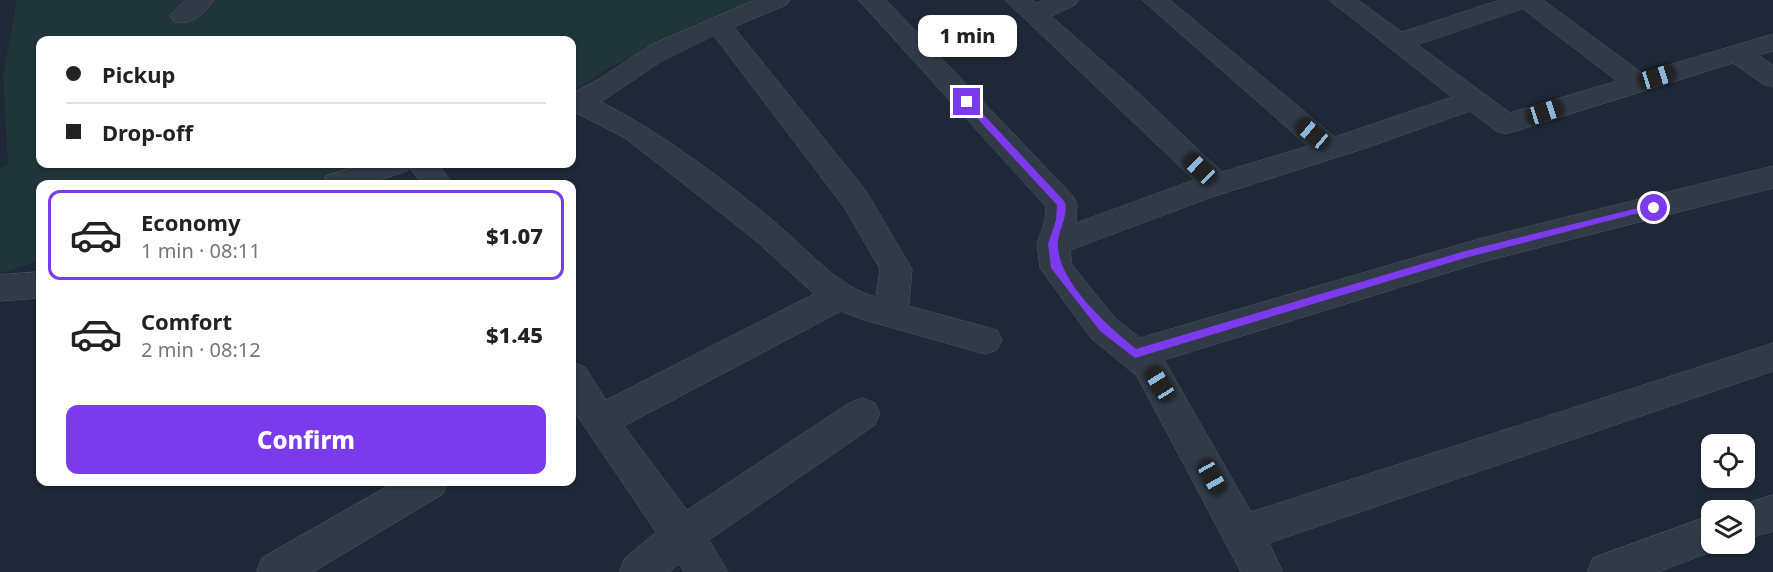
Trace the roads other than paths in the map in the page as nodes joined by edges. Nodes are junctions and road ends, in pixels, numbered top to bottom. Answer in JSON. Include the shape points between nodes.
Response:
{"nodes":[{"id":1,"x":777,"y":0,"type":"edge"},
{"id":2,"x":872,"y":0,"type":"edge"},
{"id":3,"x":1066,"y":0,"type":"edge"},
{"id":4,"x":1155,"y":0,"type":"edge"},
{"id":5,"x":1342,"y":0,"type":"edge"},
{"id":6,"x":1526,"y":0,"type":"edge"},
{"id":7,"x":1026,"y":7,"type":"edge"},
{"id":8,"x":719,"y":25,"type":"junction"},
{"id":9,"x":1400,"y":42,"type":"junction"},
{"id":10,"x":1773,"y":42,"type":"edge"},
{"id":11,"x":1736,"y":53,"type":"junction"},
{"id":12,"x":1773,"y":78,"type":"edge"},
{"id":13,"x":1638,"y":83,"type":"junction"},
{"id":14,"x":1474,"y":99,"type":"junction"},
{"id":15,"x":576,"y":102,"type":"edge"},
{"id":16,"x":576,"y":103,"type":"edge"},
{"id":17,"x":1330,"y":149,"type":"junction"},
{"id":18,"x":384,"y":168,"type":"edge"},
{"id":19,"x":425,"y":168,"type":"edge"},
{"id":20,"x":1773,"y":177,"type":"edge"},
{"id":21,"x":349,"y":180,"type":"edge"},
{"id":22,"x":435,"y":180,"type":"edge"},
{"id":23,"x":1216,"y":184,"type":"junction"},
{"id":24,"x":1053,"y":244,"type":"junction"},
{"id":25,"x":36,"y":285,"type":"edge"},
{"id":26,"x":0,"y":288,"type":"edge"},
{"id":27,"x":841,"y":296,"type":"junction"},
{"id":28,"x":891,"y":312,"type":"junction"},
{"id":29,"x":985,"y":340,"type":"dead end"},
{"id":30,"x":1135,"y":354,"type":"junction"},
{"id":31,"x":1773,"y":357,"type":"edge"},
{"id":32,"x":581,"y":396,"type":"edge"},
{"id":33,"x":862,"y":414,"type":"dead end"},
{"id":34,"x":422,"y":486,"type":"edge"},
{"id":35,"x":1773,"y":513,"type":"edge"},
{"id":36,"x":1755,"y":519,"type":"edge"},
{"id":37,"x":1242,"y":534,"type":"junction"},
{"id":38,"x":682,"y":536,"type":"junction"},
{"id":39,"x":1701,"y":537,"type":"edge"},
{"id":40,"x":276,"y":572,"type":"edge"},
{"id":41,"x":639,"y":572,"type":"edge"},
{"id":42,"x":708,"y":572,"type":"edge"},
{"id":43,"x":1263,"y":572,"type":"edge"},
{"id":44,"x":1607,"y":572,"type":"edge"}],
"edges":[{"from":1,"to":8,"type":"street"},
{"from":2,"to":24,"type":"street","via":[[1062,204]]},
{"from":3,"to":7,"type":"street"},
{"from":4,"to":17,"type":"street"},
{"from":5,"to":9,"type":"street"},
{"from":6,"to":9,"type":"street"},
{"from":6,"to":13,"type":"street"},
{"from":7,"to":23,"type":"street"},
{"from":8,"to":15,"type":"street","via":[[663,49],[590,98]]},
{"from":8,"to":28,"type":"street","via":[[855,199],[896,269]]},
{"from":9,"to":14,"type":"street"},
{"from":10,"to":11,"type":"street"},
{"from":11,"to":12,"type":"street"},
{"from":11,"to":13,"type":"street"},
{"from":13,"to":14,"type":"street","via":[[1506,124]]},
{"from":14,"to":17,"type":"street"},
{"from":16,"to":27,"type":"street","via":[[635,131],[765,231]]},
{"from":17,"to":23,"type":"street"},
{"from":18,"to":21,"type":"street"},
{"from":19,"to":22,"type":"street"},
{"from":20,"to":30,"type":"street","via":[[1485,249]]},
{"from":23,"to":24,"type":"street"},
{"from":24,"to":30,"type":"street","via":[[1056,268],[1103,328]]},
{"from":25,"to":26,"type":"street"},
{"from":27,"to":28,"type":"street","via":[[861,306]]},
{"from":27,"to":32,"type":"street"},
{"from":28,"to":29,"type":"street"},
{"from":30,"to":37,"type":"street","via":[[1149,366],[1172,402]]},
{"from":31,"to":37,"type":"street"},
{"from":32,"to":38,"type":"street"},
{"from":33,"to":38,"type":"street"},
{"from":34,"to":40,"type":"street"},
{"from":35,"to":36,"type":"street"},
{"from":37,"to":43,"type":"street"},
{"from":38,"to":41,"type":"street"},
{"from":38,"to":42,"type":"street"},
{"from":39,"to":44,"type":"street"}]}
